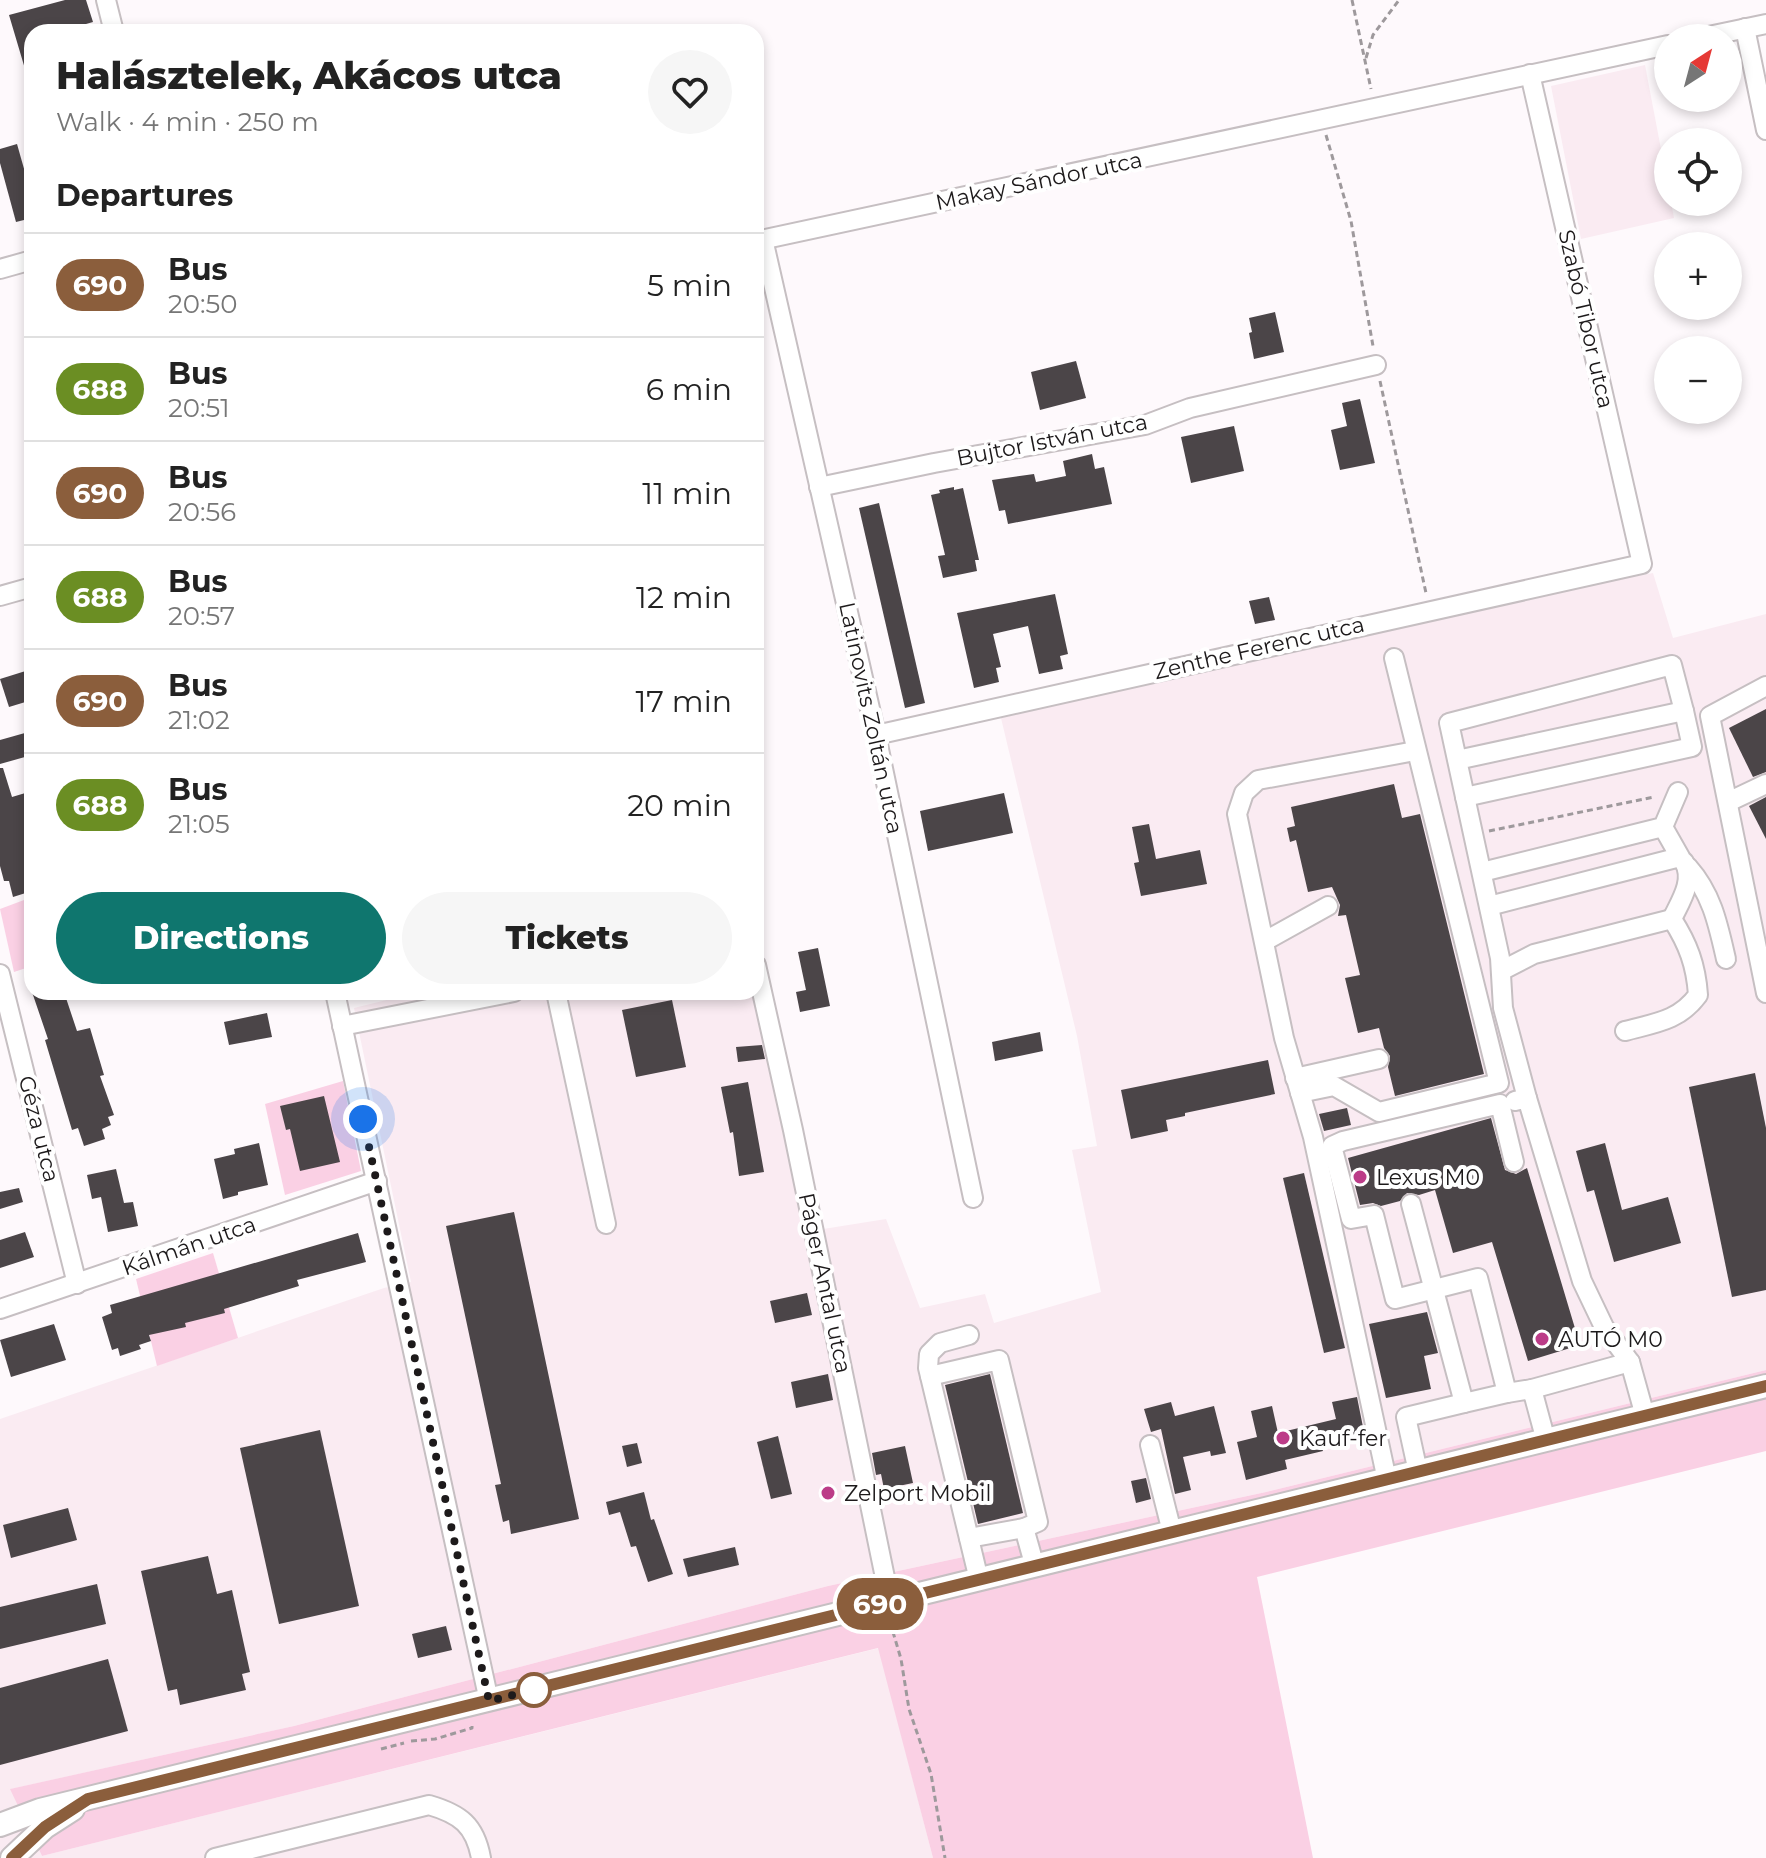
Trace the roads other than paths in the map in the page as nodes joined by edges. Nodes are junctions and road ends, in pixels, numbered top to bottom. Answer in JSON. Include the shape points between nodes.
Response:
{"nodes":[{"id":1,"x":106,"y":0,"type":"edge"},
{"id":2,"x":112,"y":24,"type":"edge"},
{"id":3,"x":1766,"y":24,"type":"edge"},
{"id":4,"x":1745,"y":28,"type":"junction"},
{"id":5,"x":1742,"y":29,"type":"edge"},
{"id":6,"x":1654,"y":48,"type":"edge"},
{"id":7,"x":1530,"y":74,"type":"junction"},
{"id":8,"x":1766,"y":130,"type":"edge"},
{"id":9,"x":764,"y":239,"type":"edge"},
{"id":10,"x":764,"y":261,"type":"edge"},
{"id":11,"x":24,"y":262,"type":"edge"},
{"id":12,"x":0,"y":269,"type":"edge"},
{"id":13,"x":1376,"y":365,"type":"dead end"},
{"id":14,"x":819,"y":487,"type":"junction"},
{"id":15,"x":1642,"y":564,"type":"joint"},
{"id":16,"x":24,"y":589,"type":"edge"},
{"id":17,"x":0,"y":596,"type":"edge"},
{"id":18,"x":1394,"y":658,"type":"dead end"},
{"id":19,"x":1766,"y":686,"type":"edge"},
{"id":20,"x":1684,"y":711,"type":"junction"},
{"id":21,"x":876,"y":735,"type":"junction"},
{"id":22,"x":1415,"y":751,"type":"junction"},
{"id":23,"x":1457,"y":760,"type":"junction"},
{"id":24,"x":1766,"y":784,"type":"edge"},
{"id":25,"x":1678,"y":792,"type":"road end"},
{"id":26,"x":1465,"y":797,"type":"junction"},
{"id":27,"x":1728,"y":802,"type":"junction"},
{"id":28,"x":1663,"y":827,"type":"junction"},
{"id":29,"x":1684,"y":862,"type":"junction"},
{"id":30,"x":1482,"y":872,"type":"junction"},
{"id":31,"x":1328,"y":906,"type":"dead end"},
{"id":32,"x":1489,"y":906,"type":"junction"},
{"id":33,"x":1672,"y":919,"type":"junction"},
{"id":34,"x":1265,"y":941,"type":"junction"},
{"id":35,"x":1762,"y":957,"type":"edge"},
{"id":36,"x":1726,"y":959,"type":"dead end"},
{"id":37,"x":1501,"y":971,"type":"junction"},
{"id":38,"x":0,"y":974,"type":"edge"},
{"id":39,"x":1766,"y":993,"type":"edge"},
{"id":40,"x":337,"y":1000,"type":"edge"},
{"id":41,"x":474,"y":1000,"type":"edge"},
{"id":42,"x":558,"y":1000,"type":"edge"},
{"id":43,"x":764,"y":1000,"type":"edge"},
{"id":44,"x":342,"y":1026,"type":"junction"},
{"id":45,"x":1625,"y":1031,"type":"dead end"},
{"id":46,"x":1379,"y":1059,"type":"dead end"},
{"id":47,"x":1298,"y":1085,"type":"junction"},
{"id":48,"x":1527,"y":1098,"type":"junction"},
{"id":49,"x":1500,"y":1104,"type":"junction"},
{"id":50,"x":1514,"y":1162,"type":"dead end"},
{"id":51,"x":377,"y":1181,"type":"junction"},
{"id":52,"x":973,"y":1198,"type":"dead end"},
{"id":53,"x":1411,"y":1204,"type":"dead end"},
{"id":54,"x":606,"y":1224,"type":"dead end"},
{"id":55,"x":77,"y":1284,"type":"junction"},
{"id":56,"x":1434,"y":1289,"type":"junction"},
{"id":57,"x":0,"y":1309,"type":"edge"},
{"id":58,"x":969,"y":1335,"type":"dead end"},
{"id":59,"x":1630,"y":1362,"type":"junction"},
{"id":60,"x":930,"y":1376,"type":"junction"},
{"id":61,"x":1766,"y":1386,"type":"edge"},
{"id":62,"x":1532,"y":1389,"type":"junction"},
{"id":63,"x":1507,"y":1393,"type":"junction"},
{"id":64,"x":1401,"y":1398,"type":"dead end"},
{"id":65,"x":1464,"y":1403,"type":"junction"},
{"id":66,"x":1645,"y":1416,"type":"junction"},
{"id":67,"x":1406,"y":1417,"type":"junction"},
{"id":68,"x":1546,"y":1441,"type":"junction"},
{"id":69,"x":1150,"y":1445,"type":"dead end"},
{"id":70,"x":1418,"y":1472,"type":"junction"},
{"id":71,"x":1387,"y":1480,"type":"junction"},
{"id":72,"x":1024,"y":1528,"type":"junction"},
{"id":73,"x":1172,"y":1532,"type":"junction"},
{"id":74,"x":969,"y":1538,"type":"junction"},
{"id":75,"x":1035,"y":1567,"type":"junction"},
{"id":76,"x":979,"y":1580,"type":"junction"},
{"id":77,"x":888,"y":1602,"type":"junction"},
{"id":78,"x":489,"y":1701,"type":"junction"},
{"id":79,"x":88,"y":1799,"type":"junction"},
{"id":80,"x":0,"y":1825,"type":"edge"},
{"id":81,"x":0,"y":1834,"type":"edge"},
{"id":82,"x":10,"y":1858,"type":"edge"},
{"id":83,"x":215,"y":1858,"type":"edge"},
{"id":84,"x":481,"y":1858,"type":"edge"}],
"edges":[{"from":1,"to":2,"type":"street"},
{"from":3,"to":4,"type":"street"},
{"from":4,"to":5,"type":"street"},
{"from":4,"to":8,"type":"street"},
{"from":6,"to":7,"type":"street","name":"Makay Sándor utca"},
{"from":7,"to":9,"type":"street","name":"Makay Sándor utca"},
{"from":7,"to":15,"type":"street","name":"Szabó Tibor utca"},
{"from":10,"to":14,"type":"street","name":"Latinovits Zoltán utca"},
{"from":11,"to":12,"type":"street"},
{"from":13,"to":14,"type":"street","name":"Bujtor István utca","via":[[1190,408],[1145,425]]},
{"from":14,"to":21,"type":"street","name":"Latinovits Zoltán utca"},
{"from":15,"to":21,"type":"street","name":"Zenthe Ferenc utca"},
{"from":16,"to":17,"type":"street"},
{"from":18,"to":22,"type":"street"},
{"from":19,"to":27,"type":"street","via":[[1710,716]]},
{"from":20,"to":23,"type":"street"},
{"from":20,"to":23,"type":"street","via":[[1672,665],[1449,723]]},
{"from":20,"to":26,"type":"street","via":[[1692,747]]},
{"from":21,"to":52,"type":"street","name":"Latinovits Zoltán utca"},
{"from":22,"to":34,"type":"street","via":[[1258,780],[1248,787],[1237,814]]},
{"from":22,"to":47,"type":"street","via":[[1499,1083],[1379,1112],[1334,1086]]},
{"from":23,"to":26,"type":"street"},
{"from":24,"to":27,"type":"street"},
{"from":25,"to":28,"type":"street"},
{"from":26,"to":30,"type":"street"},
{"from":27,"to":35,"type":"street"},
{"from":28,"to":29,"type":"street"},
{"from":28,"to":30,"type":"street"},
{"from":29,"to":32,"type":"street"},
{"from":29,"to":33,"type":"street","via":[[1688,883]]},
{"from":29,"to":36,"type":"street","via":[[1715,909]]},
{"from":30,"to":32,"type":"street"},
{"from":31,"to":34,"type":"street"},
{"from":32,"to":37,"type":"street"},
{"from":33,"to":37,"type":"street","via":[[1534,954]]},
{"from":33,"to":45,"type":"street","via":[[1687,942],[1698,995],[1666,1021]]},
{"from":34,"to":47,"type":"street"},
{"from":35,"to":39,"type":"street"},
{"from":37,"to":48,"type":"street","via":[[1503,1008]]},
{"from":38,"to":55,"type":"street","name":"Géza utca"},
{"from":40,"to":44,"type":"street"},
{"from":41,"to":44,"type":"street"},
{"from":42,"to":54,"type":"street"},
{"from":43,"to":77,"type":"street","name":"Páger Antal utca"},
{"from":44,"to":51,"type":"street"},
{"from":46,"to":47,"type":"street"},
{"from":47,"to":71,"type":"street"},
{"from":48,"to":49,"type":"street"},
{"from":48,"to":59,"type":"street","via":[[1582,1281],[1604,1327]]},
{"from":49,"to":50,"type":"street"},
{"from":49,"to":56,"type":"street","via":[[1332,1146],[1351,1219],[1374,1215],[1395,1299]]},
{"from":51,"to":55,"type":"street","name":"Kálmán utca"},
{"from":51,"to":78,"type":"street"},
{"from":53,"to":56,"type":"street"},
{"from":55,"to":57,"type":"street","name":"Kálmán utca"},
{"from":56,"to":63,"type":"street","via":[[1478,1278]]},
{"from":56,"to":65,"type":"street"},
{"from":58,"to":60,"type":"street","via":[[940,1343],[929,1354]]},
{"from":59,"to":62,"type":"street"},
{"from":59,"to":66,"type":"street"},
{"from":60,"to":72,"type":"street","via":[[999,1360],[1038,1522]]},
{"from":60,"to":74,"type":"street"},
{"from":61,"to":66,"type":"main road"},
{"from":62,"to":63,"type":"street"},
{"from":62,"to":68,"type":"street"},
{"from":63,"to":65,"type":"street"},
{"from":64,"to":67,"type":"street"},
{"from":65,"to":67,"type":"street"},
{"from":66,"to":68,"type":"main road"},
{"from":67,"to":70,"type":"street"},
{"from":68,"to":70,"type":"main road"},
{"from":69,"to":73,"type":"street"},
{"from":70,"to":71,"type":"main road"},
{"from":71,"to":73,"type":"main road"},
{"from":72,"to":74,"type":"street"},
{"from":72,"to":75,"type":"street"},
{"from":73,"to":75,"type":"main road"},
{"from":74,"to":76,"type":"street"},
{"from":75,"to":76,"type":"main road"},
{"from":76,"to":77,"type":"main road"},
{"from":77,"to":78,"type":"main road"},
{"from":78,"to":79,"type":"main road"},
{"from":79,"to":80,"type":"main road"},
{"from":79,"to":82,"type":"main road"},
{"from":81,"to":82,"type":"main road"},
{"from":83,"to":84,"type":"street","via":[[429,1805],[452,1812],[471,1829]]}]}
